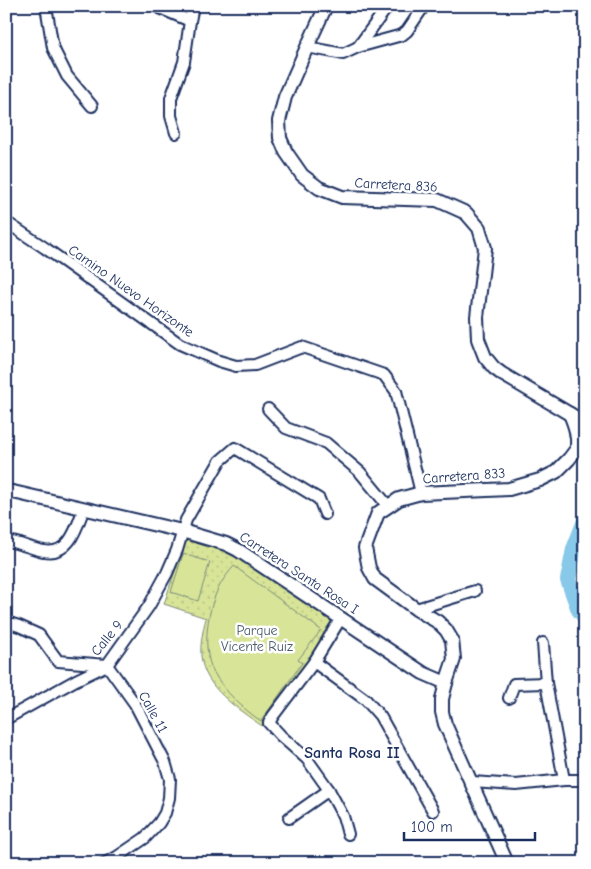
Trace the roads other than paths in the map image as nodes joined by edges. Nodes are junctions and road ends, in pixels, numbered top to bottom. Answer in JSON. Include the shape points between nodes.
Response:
{"nodes":[{"id":1,"x":46,"y":6,"type":"edge"},
{"id":2,"x":155,"y":6,"type":"edge"},
{"id":3,"x":193,"y":6,"type":"edge"},
{"id":4,"x":326,"y":6,"type":"edge"},
{"id":5,"x":388,"y":6,"type":"edge"},
{"id":6,"x":424,"y":6,"type":"edge"},
{"id":7,"x":190,"y":21,"type":"junction"},
{"id":8,"x":358,"y":47,"type":"junction"},
{"id":9,"x":307,"y":48,"type":"junction"},
{"id":10,"x":92,"y":106,"type":"dead end"},
{"id":11,"x":176,"y":134,"type":"dead end"},
{"id":12,"x":6,"y":222,"type":"edge"},
{"id":13,"x":268,"y":409,"type":"dead end"},
{"id":14,"x":566,"y":412,"type":"junction"},
{"id":15,"x":585,"y":412,"type":"edge"},
{"id":16,"x":585,"y":423,"type":"edge"},
{"id":17,"x":585,"y":438,"type":"edge"},
{"id":18,"x":577,"y":448,"type":"junction"},
{"id":19,"x":6,"y":492,"type":"edge"},
{"id":20,"x":422,"y":493,"type":"junction"},
{"id":21,"x":388,"y":506,"type":"junction"},
{"id":22,"x":84,"y":508,"type":"junction"},
{"id":23,"x":325,"y":514,"type":"dead end"},
{"id":24,"x":182,"y":530,"type":"junction"},
{"id":25,"x":6,"y":541,"type":"edge"},
{"id":26,"x":476,"y":592,"type":"dead end"},
{"id":27,"x":416,"y":608,"type":"junction"},
{"id":28,"x":341,"y":618,"type":"junction"},
{"id":29,"x":6,"y":622,"type":"edge"},
{"id":30,"x":543,"y":643,"type":"dead end"},
{"id":31,"x":314,"y":662,"type":"junction"},
{"id":32,"x":107,"y":665,"type":"junction"},
{"id":33,"x":446,"y":683,"type":"junction"},
{"id":34,"x":546,"y":683,"type":"junction"},
{"id":35,"x":509,"y":698,"type":"dead end"},
{"id":36,"x":6,"y":719,"type":"edge"},
{"id":37,"x":564,"y":780,"type":"junction"},
{"id":38,"x":585,"y":780,"type":"edge"},
{"id":39,"x":472,"y":782,"type":"junction"},
{"id":40,"x":328,"y":790,"type":"junction"},
{"id":41,"x":433,"y":811,"type":"dead end"},
{"id":42,"x":289,"y":818,"type":"dead end"},
{"id":43,"x":348,"y":834,"type":"dead end"},
{"id":44,"x":105,"y":863,"type":"edge"},
{"id":45,"x":507,"y":863,"type":"edge"}],
"edges":[{"from":1,"to":10,"type":"street","via":[[53,48],[67,76]]},
{"from":2,"to":7,"type":"street"},
{"from":3,"to":7,"type":"street"},
{"from":4,"to":9,"type":"street","name":"Carretera 836"},
{"from":5,"to":8,"type":"street"},
{"from":6,"to":8,"type":"street","via":[[402,35]]},
{"from":7,"to":11,"type":"street","via":[[184,62],[171,98]]},
{"from":8,"to":9,"type":"street","via":[[343,54]]},
{"from":9,"to":14,"type":"street","name":"Carretera 836","via":[[278,121],[280,138],[294,165],[319,188],[342,197],[437,200],[466,212],[479,228],[484,248],[477,318],[478,339],[485,357],[502,374]]},
{"from":12,"to":20,"type":"street","name":"Camino Nuevo Horizonte","via":[[180,344],[219,361],[236,366],[255,365],[302,347],[384,375],[396,390]]},
{"from":13,"to":21,"type":"street","via":[[286,428],[326,443],[360,472]]},
{"from":14,"to":15,"type":"street"},
{"from":14,"to":16,"type":"street","name":"Carretera 836"},
{"from":14,"to":18,"type":"street","via":[[576,428]]},
{"from":17,"to":18,"type":"street","name":"Carretera 833"},
{"from":18,"to":20,"type":"street","name":"Carretera 833","via":[[556,472],[510,489]]},
{"from":19,"to":22,"type":"street","name":"Carretera Santa Rosa I"},
{"from":20,"to":21,"type":"street","name":"Carretera 833","via":[[399,499]]},
{"from":21,"to":27,"type":"street","name":"Carretera 833","via":[[378,512],[365,548],[368,568],[375,579]]},
{"from":22,"to":24,"type":"street","name":"Carretera Santa Rosa I"},
{"from":22,"to":25,"type":"street","via":[[73,538],[59,551],[46,552]]},
{"from":23,"to":24,"type":"street","name":"Calle 9","via":[[319,499],[235,448],[220,461]]},
{"from":24,"to":28,"type":"street","name":"Carretera Santa Rosa I","via":[[232,547]]},
{"from":24,"to":32,"type":"street","name":"Calle 9","via":[[177,550],[149,606]]},
{"from":26,"to":27,"type":"street"},
{"from":27,"to":33,"type":"street","name":"Carretera 833","via":[[438,622],[452,640],[454,659]]},
{"from":28,"to":31,"type":"street"},
{"from":28,"to":33,"type":"street","name":"Carretera Santa Rosa I","via":[[423,673]]},
{"from":29,"to":32,"type":"street","via":[[39,635],[58,661]]},
{"from":30,"to":34,"type":"street"},
{"from":31,"to":40,"type":"street","via":[[269,723],[307,759]]},
{"from":31,"to":41,"type":"street","via":[[366,700],[380,716]]},
{"from":32,"to":36,"type":"street","name":"Calle 9"},
{"from":32,"to":44,"type":"street","name":"Calle 11","via":[[134,704],[165,762],[170,779],[169,798],[159,823],[145,838]]},
{"from":33,"to":39,"type":"street","name":"Carretera 833","via":[[442,699],[445,724]]},
{"from":34,"to":35,"type":"street","via":[[514,684]]},
{"from":34,"to":37,"type":"street"},
{"from":37,"to":38,"type":"street"},
{"from":37,"to":39,"type":"street","via":[[516,785]]},
{"from":39,"to":45,"type":"street","name":"Carretera 833"},
{"from":40,"to":42,"type":"street"},
{"from":40,"to":43,"type":"street","via":[[343,816]]}]}
